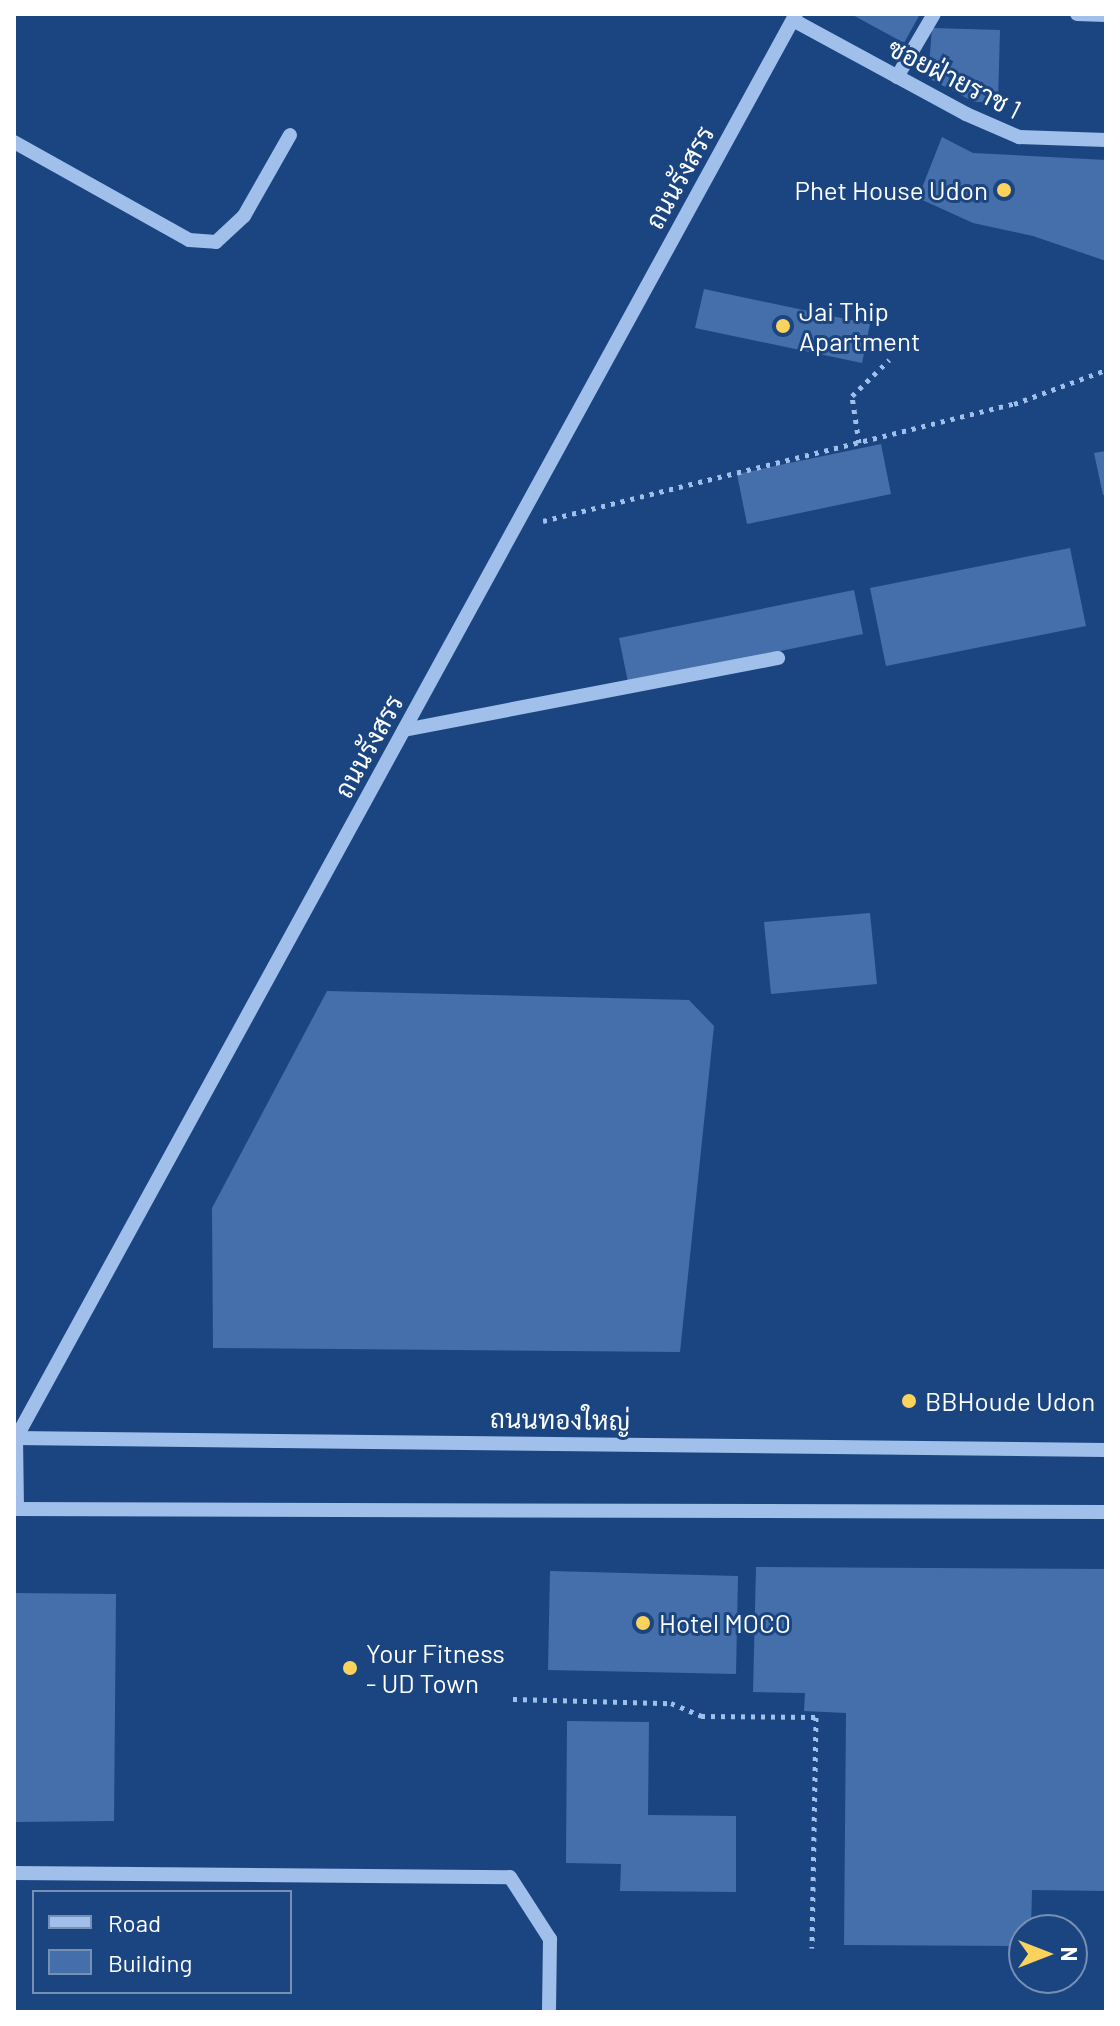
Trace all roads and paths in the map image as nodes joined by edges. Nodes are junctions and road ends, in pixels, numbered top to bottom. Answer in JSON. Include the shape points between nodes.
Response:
{"nodes":[{"id":1,"x":934,"y":14,"type":"edge"},
{"id":2,"x":1077,"y":14,"type":"edge"},
{"id":3,"x":1106,"y":15,"type":"edge"},
{"id":4,"x":794,"y":17,"type":"edge"},
{"id":5,"x":897,"y":77,"type":"junction"},
{"id":6,"x":290,"y":135,"type":"dead end"},
{"id":7,"x":1106,"y":140,"type":"edge"},
{"id":8,"x":14,"y":142,"type":"edge"},
{"id":9,"x":889,"y":360,"type":"dead end"},
{"id":10,"x":1106,"y":370,"type":"edge"},
{"id":11,"x":859,"y":443,"type":"junction"},
{"id":12,"x":514,"y":528,"type":"junction"},
{"id":13,"x":778,"y":658,"type":"dead end"},
{"id":14,"x":404,"y":730,"type":"junction"},
{"id":15,"x":15,"y":1438,"type":"edge"},
{"id":16,"x":1106,"y":1450,"type":"edge"},
{"id":17,"x":15,"y":1509,"type":"edge"},
{"id":18,"x":1106,"y":1512,"type":"edge"},
{"id":19,"x":513,"y":1699,"type":"dead end"},
{"id":20,"x":14,"y":1873,"type":"edge"},
{"id":21,"x":812,"y":1948,"type":"dead end"},
{"id":22,"x":549,"y":2012,"type":"edge"}],
"edges":[{"from":1,"to":5,"type":"street"},
{"from":2,"to":3,"type":"street"},
{"from":4,"to":5,"type":"street","name":"ซอยฝ่ายราช 1"},
{"from":4,"to":12,"type":"street","name":"ถนนรังสรร"},
{"from":5,"to":7,"type":"street","name":"ซอยฝ่ายราช 1","via":[[1019,137]]},
{"from":6,"to":8,"type":"street","via":[[244,216],[216,242],[189,240]]},
{"from":9,"to":11,"type":"path","via":[[852,396]]},
{"from":10,"to":11,"type":"path","via":[[1014,404]]},
{"from":11,"to":12,"type":"path"},
{"from":12,"to":14,"type":"street","name":"ถนนรังสรร"},
{"from":13,"to":14,"type":"street"},
{"from":14,"to":15,"type":"street","name":"ถนนรังสรร"},
{"from":15,"to":16,"type":"street","name":"ถนนทองใหญ่"},
{"from":15,"to":17,"type":"street","name":"ถนนรังสรร"},
{"from":17,"to":18,"type":"street"},
{"from":19,"to":21,"type":"path","via":[[671,1703],[701,1716],[816,1717]]},
{"from":20,"to":22,"type":"street","via":[[510,1877],[550,1939]]}]}
